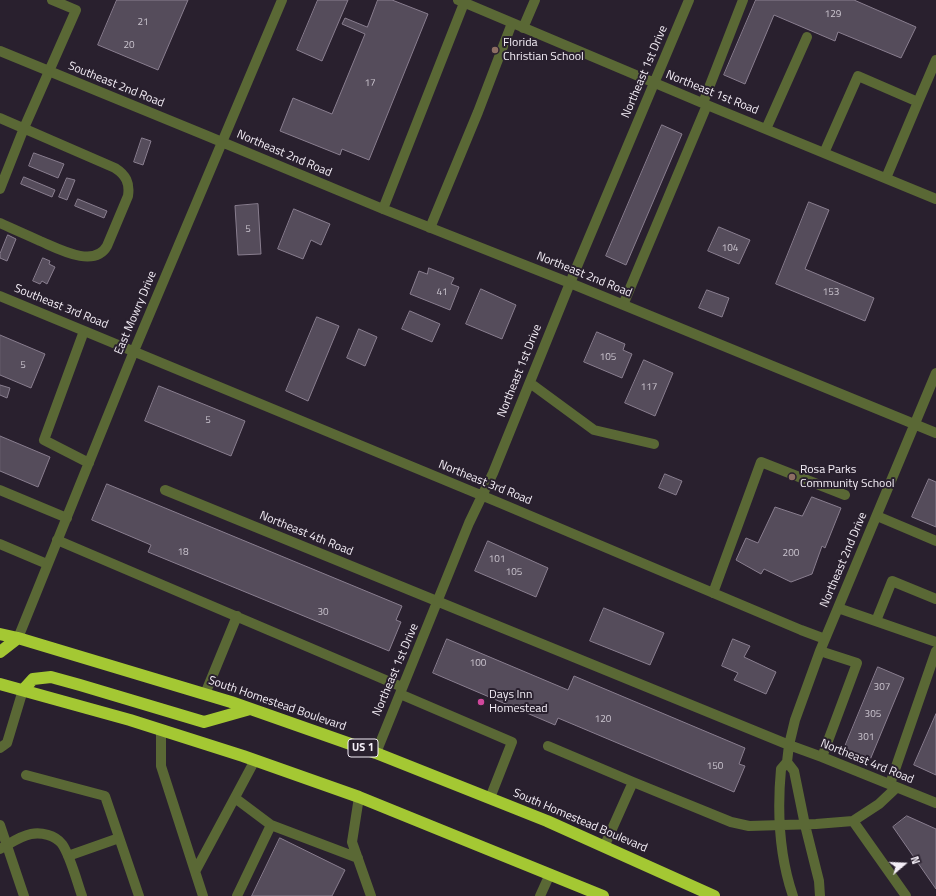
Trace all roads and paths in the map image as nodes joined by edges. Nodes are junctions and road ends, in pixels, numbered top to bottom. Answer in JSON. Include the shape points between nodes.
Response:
{"nodes":[{"id":1,"x":52,"y":0,"type":"edge"},
{"id":2,"x":282,"y":0,"type":"edge"},
{"id":3,"x":534,"y":0,"type":"edge"},
{"id":4,"x":689,"y":0,"type":"edge"},
{"id":5,"x":743,"y":0,"type":"edge"},
{"id":6,"x":461,"y":1,"type":"edge"},
{"id":7,"x":512,"y":23,"type":"junction"},
{"id":8,"x":523,"y":28,"type":"junction"},
{"id":9,"x":807,"y":37,"type":"dead end"},
{"id":10,"x":0,"y":51,"type":"edge"},
{"id":11,"x":936,"y":60,"type":"edge"},
{"id":12,"x":49,"y":72,"type":"junction"},
{"id":13,"x":654,"y":83,"type":"junction"},
{"id":14,"x":918,"y":102,"type":"junction"},
{"id":15,"x":705,"y":104,"type":"junction"},
{"id":16,"x":0,"y":118,"type":"edge"},
{"id":17,"x":24,"y":128,"type":"junction"},
{"id":18,"x":766,"y":129,"type":"junction"},
{"id":19,"x":223,"y":142,"type":"junction"},
{"id":20,"x":824,"y":153,"type":"junction"},
{"id":21,"x":886,"y":178,"type":"junction"},
{"id":22,"x":0,"y":189,"type":"edge"},
{"id":23,"x":936,"y":198,"type":"edge"},
{"id":24,"x":383,"y":209,"type":"junction"},
{"id":25,"x":0,"y":223,"type":"edge"},
{"id":26,"x":430,"y":228,"type":"junction"},
{"id":27,"x":570,"y":283,"type":"junction"},
{"id":28,"x":0,"y":296,"type":"edge"},
{"id":29,"x":623,"y":305,"type":"junction"},
{"id":30,"x":84,"y":331,"type":"junction"},
{"id":31,"x":134,"y":352,"type":"junction"},
{"id":32,"x":936,"y":373,"type":"edge"},
{"id":33,"x":530,"y":384,"type":"junction"},
{"id":34,"x":915,"y":424,"type":"junction"},
{"id":35,"x":936,"y":433,"type":"edge"},
{"id":36,"x":654,"y":444,"type":"dead end"},
{"id":37,"x":89,"y":463,"type":"junction"},
{"id":38,"x":0,"y":490,"type":"edge"},
{"id":39,"x":165,"y":490,"type":"dead end"},
{"id":40,"x":845,"y":495,"type":"dead end"},
{"id":41,"x":482,"y":496,"type":"junction"},
{"id":42,"x":877,"y":516,"type":"junction"},
{"id":43,"x":67,"y":518,"type":"junction"},
{"id":44,"x":57,"y":540,"type":"junction"},
{"id":45,"x":936,"y":541,"type":"edge"},
{"id":46,"x":0,"y":544,"type":"edge"},
{"id":47,"x":47,"y":564,"type":"junction"},
{"id":48,"x":713,"y":593,"type":"junction"},
{"id":49,"x":936,"y":599,"type":"edge"},
{"id":50,"x":438,"y":603,"type":"junction"},
{"id":51,"x":838,"y":608,"type":"junction"},
{"id":52,"x":237,"y":616,"type":"junction"},
{"id":53,"x":876,"y":621,"type":"junction"},
{"id":54,"x":0,"y":634,"type":"edge"},
{"id":55,"x":18,"y":638,"type":"junction"},
{"id":56,"x":825,"y":639,"type":"junction"},
{"id":57,"x":936,"y":642,"type":"edge"},
{"id":58,"x":820,"y":651,"type":"junction"},
{"id":59,"x":936,"y":651,"type":"edge"},
{"id":60,"x":0,"y":652,"type":"edge"},
{"id":61,"x":0,"y":684,"type":"edge"},
{"id":62,"x":22,"y":690,"type":"junction"},
{"id":63,"x":401,"y":690,"type":"junction"},
{"id":64,"x":205,"y":694,"type":"junction"},
{"id":65,"x":250,"y":709,"type":"junction"},
{"id":66,"x":161,"y":730,"type":"junction"},
{"id":67,"x":789,"y":745,"type":"junction"},
{"id":68,"x":548,"y":746,"type":"dead end"},
{"id":69,"x":0,"y":748,"type":"edge"},
{"id":70,"x":376,"y":753,"type":"junction"},
{"id":71,"x":822,"y":757,"type":"junction"},
{"id":72,"x":255,"y":760,"type":"junction"},
{"id":73,"x":788,"y":762,"type":"junction"},
{"id":74,"x":26,"y":775,"type":"dead end"},
{"id":75,"x":633,"y":782,"type":"junction"},
{"id":76,"x":893,"y":786,"type":"junction"},
{"id":77,"x":359,"y":796,"type":"junction"},
{"id":78,"x":235,"y":798,"type":"junction"},
{"id":79,"x":490,"y":798,"type":"junction"},
{"id":80,"x":936,"y":803,"type":"edge"},
{"id":81,"x":853,"y":821,"type":"junction"},
{"id":82,"x":0,"y":825,"type":"edge"},
{"id":83,"x":805,"y":825,"type":"junction"},
{"id":84,"x":271,"y":826,"type":"junction"},
{"id":85,"x":779,"y":826,"type":"junction"},
{"id":86,"x":119,"y":838,"type":"junction"},
{"id":87,"x":3,"y":847,"type":"edge"},
{"id":88,"x":604,"y":847,"type":"junction"},
{"id":89,"x":68,"y":856,"type":"junction"},
{"id":90,"x":358,"y":858,"type":"junction"},
{"id":91,"x":196,"y":870,"type":"junction"},
{"id":92,"x":550,"y":874,"type":"junction"},
{"id":93,"x":24,"y":896,"type":"edge"},
{"id":94,"x":82,"y":896,"type":"edge"},
{"id":95,"x":139,"y":896,"type":"edge"},
{"id":96,"x":203,"y":896,"type":"edge"},
{"id":97,"x":237,"y":896,"type":"edge"},
{"id":98,"x":371,"y":896,"type":"edge"},
{"id":99,"x":540,"y":896,"type":"edge"},
{"id":100,"x":603,"y":896,"type":"edge"},
{"id":101,"x":714,"y":896,"type":"edge"},
{"id":102,"x":793,"y":896,"type":"edge"},
{"id":103,"x":820,"y":896,"type":"edge"},
{"id":104,"x":906,"y":896,"type":"edge"}],
"edges":[{"from":1,"to":12,"type":"street","via":[[76,10]]},
{"from":2,"to":19,"type":"street","name":"East Mowry Drive"},
{"from":3,"to":8,"type":"street"},
{"from":4,"to":13,"type":"street","name":"Northeast 1st Drive"},
{"from":5,"to":15,"type":"street"},
{"from":6,"to":7,"type":"street","name":"Northeast 1st Road"},
{"from":6,"to":24,"type":"street"},
{"from":7,"to":8,"type":"street","name":"Northeast 1st Road"},
{"from":7,"to":26,"type":"street"},
{"from":8,"to":13,"type":"street","name":"Northeast 1st Road"},
{"from":9,"to":18,"type":"street"},
{"from":10,"to":12,"type":"street","name":"Southeast 2nd Road"},
{"from":11,"to":14,"type":"street"},
{"from":12,"to":17,"type":"street"},
{"from":12,"to":19,"type":"street","name":"Southeast 2nd Road"},
{"from":13,"to":15,"type":"street","name":"Northeast 1st Road"},
{"from":13,"to":27,"type":"street","name":"Northeast 1st Drive"},
{"from":14,"to":20,"type":"street","via":[[858,76]]},
{"from":14,"to":21,"type":"street"},
{"from":15,"to":18,"type":"street","name":"Northeast 1st Road"},
{"from":15,"to":29,"type":"street"},
{"from":16,"to":17,"type":"street"},
{"from":17,"to":22,"type":"street"},
{"from":17,"to":25,"type":"street","via":[[116,168],[127,178],[130,188],[128,196],[108,246],[98,255],[71,254]]},
{"from":18,"to":20,"type":"street","name":"Northeast 1st Road"},
{"from":19,"to":24,"type":"street","name":"Northeast 2nd Road"},
{"from":19,"to":31,"type":"street","name":"East Mowry Drive"},
{"from":20,"to":21,"type":"street","name":"Northeast 1st Road"},
{"from":21,"to":23,"type":"street","name":"Northeast 1st Road"},
{"from":24,"to":26,"type":"street","name":"Northeast 2nd Road"},
{"from":26,"to":27,"type":"street","name":"Northeast 2nd Road"},
{"from":27,"to":29,"type":"street","name":"Northeast 2nd Road"},
{"from":27,"to":33,"type":"street","name":"Northeast 1st Drive"},
{"from":28,"to":30,"type":"street","name":"Southeast 3rd Road"},
{"from":29,"to":34,"type":"street","name":"Northeast 2nd Road"},
{"from":30,"to":31,"type":"street","name":"Southeast 3rd Road"},
{"from":30,"to":37,"type":"street","via":[[44,440]]},
{"from":31,"to":37,"type":"street","name":"East Mowry Drive"},
{"from":31,"to":41,"type":"street","name":"Northeast 3rd Road"},
{"from":32,"to":34,"type":"street","name":"Northeast 2nd Drive"},
{"from":33,"to":36,"type":"street","via":[[594,430]]},
{"from":33,"to":41,"type":"street","name":"Northeast 1st Drive"},
{"from":34,"to":35,"type":"street","name":"Northeast 2nd Road"},
{"from":34,"to":42,"type":"street","name":"Northeast 2nd Drive"},
{"from":37,"to":43,"type":"street","name":"East Mowry Drive"},
{"from":38,"to":43,"type":"street"},
{"from":39,"to":50,"type":"street","name":"Northeast 4th Road"},
{"from":40,"to":48,"type":"street","via":[[761,462]]},
{"from":41,"to":48,"type":"street","name":"Northeast 3rd Road"},
{"from":41,"to":50,"type":"street","name":"Northeast 1st Drive"},
{"from":42,"to":45,"type":"street"},
{"from":42,"to":51,"type":"street","name":"Northeast 2nd Drive"},
{"from":43,"to":44,"type":"street","name":"East Mowry Drive"},
{"from":44,"to":47,"type":"street","name":"East Mowry Drive"},
{"from":44,"to":52,"type":"street"},
{"from":46,"to":47,"type":"street"},
{"from":47,"to":55,"type":"street","name":"East Mowry Drive"},
{"from":48,"to":56,"type":"street","name":"Northeast 3rd Road"},
{"from":49,"to":53,"type":"street","via":[[892,581]]},
{"from":50,"to":63,"type":"street","name":"Northeast 1st Drive"},
{"from":50,"to":67,"type":"street","name":"Northeast 4th Road"},
{"from":51,"to":53,"type":"street"},
{"from":51,"to":56,"type":"street","name":"Northeast 2nd Drive"},
{"from":52,"to":63,"type":"street"},
{"from":52,"to":64,"type":"street"},
{"from":53,"to":57,"type":"street"},
{"from":54,"to":55,"type":"highway","name":"South Homestead Boulevard","number":"US 1"},
{"from":55,"to":60,"type":"highway"},
{"from":55,"to":64,"type":"highway","name":"South Homestead Boulevard","number":"US 1"},
{"from":56,"to":58,"type":"street","name":"Northeast 2nd Drive"},
{"from":58,"to":67,"type":"street","name":"Northeast 2nd Drive","via":[[795,720]]},
{"from":58,"to":71,"type":"street","via":[[857,663]]},
{"from":59,"to":76,"type":"street"},
{"from":61,"to":62,"type":"highway"},
{"from":62,"to":65,"type":"highway","via":[[33,679],[51,677],[204,722]]},
{"from":62,"to":66,"type":"highway"},
{"from":62,"to":69,"type":"street","via":[[7,743]]},
{"from":63,"to":70,"type":"street","name":"Northeast 1st Drive"},
{"from":63,"to":79,"type":"street","via":[[512,742]]},
{"from":64,"to":65,"type":"highway","name":"South Homestead Boulevard","number":"US 1"},
{"from":65,"to":70,"type":"highway","name":"South Homestead Boulevard","number":"US 1"},
{"from":66,"to":72,"type":"highway"},
{"from":66,"to":91,"type":"street","via":[[161,766]]},
{"from":67,"to":71,"type":"street","name":"Northeast 4rd Road"},
{"from":67,"to":73,"type":"street","name":"Northeast 2nd Drive"},
{"from":68,"to":75,"type":"street"},
{"from":70,"to":79,"type":"highway","name":"South Homestead Boulevard","number":"US 1"},
{"from":71,"to":76,"type":"street","name":"Northeast 4rd Road"},
{"from":72,"to":77,"type":"highway"},
{"from":72,"to":78,"type":"street"},
{"from":73,"to":83,"type":"street","name":"Northeast 2nd Drive","via":[[794,771]]},
{"from":73,"to":85,"type":"street","name":"Northeast 2nd Drive","via":[[780,769]]},
{"from":74,"to":86,"type":"street","via":[[105,796]]},
{"from":75,"to":85,"type":"street","via":[[739,825]]},
{"from":75,"to":88,"type":"street"},
{"from":76,"to":80,"type":"street","name":"Northeast 4rd Road"},
{"from":76,"to":81,"type":"street","via":[[879,804]]},
{"from":77,"to":90,"type":"street","via":[[352,842]]},
{"from":77,"to":92,"type":"highway"},
{"from":78,"to":84,"type":"street"},
{"from":78,"to":91,"type":"street"},
{"from":79,"to":88,"type":"highway","name":"South Homestead Boulevard","number":"US 1"},
{"from":81,"to":83,"type":"street"},
{"from":81,"to":104,"type":"street"},
{"from":82,"to":87,"type":"street"},
{"from":83,"to":85,"type":"street"},
{"from":83,"to":103,"type":"street","name":"Northeast 2nd Drive","via":[[819,881]]},
{"from":84,"to":90,"type":"street"},
{"from":84,"to":97,"type":"street"},
{"from":85,"to":102,"type":"street","name":"Northeast 2nd Drive","via":[[783,858]]},
{"from":86,"to":89,"type":"street"},
{"from":86,"to":95,"type":"street"},
{"from":87,"to":89,"type":"street","via":[[31,834],[43,834],[62,843]]},
{"from":87,"to":93,"type":"street"},
{"from":88,"to":101,"type":"highway","name":"South Homestead Boulevard","number":"US 1"},
{"from":89,"to":94,"type":"street"},
{"from":90,"to":98,"type":"street"},
{"from":91,"to":96,"type":"street"},
{"from":92,"to":99,"type":"street"},
{"from":92,"to":100,"type":"highway"}]}
